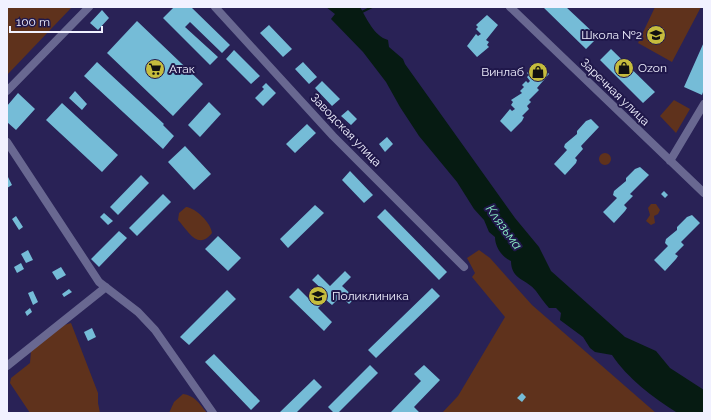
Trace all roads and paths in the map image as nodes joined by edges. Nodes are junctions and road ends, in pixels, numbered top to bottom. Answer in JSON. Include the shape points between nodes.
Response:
{"nodes":[{"id":1,"x":89,"y":7,"type":"edge"},
{"id":2,"x":215,"y":7,"type":"edge"},
{"id":3,"x":510,"y":7,"type":"edge"},
{"id":4,"x":7,"y":92,"type":"edge"},
{"id":5,"x":704,"y":105,"type":"edge"},
{"id":6,"x":7,"y":142,"type":"edge"},
{"id":7,"x":670,"y":161,"type":"junction"},
{"id":8,"x":703,"y":190,"type":"edge"},
{"id":9,"x":464,"y":267,"type":"dead end"},
{"id":10,"x":106,"y":287,"type":"junction"},
{"id":11,"x":7,"y":366,"type":"edge"},
{"id":12,"x":213,"y":413,"type":"edge"}],
"edges":[{"from":1,"to":4,"type":"street"},
{"from":2,"to":9,"type":"street","name":"Заводская улица","via":[[333,136]]},
{"from":3,"to":7,"type":"street","name":"Заречная улица"},
{"from":5,"to":7,"type":"street"},
{"from":6,"to":10,"type":"street","via":[[99,282]]},
{"from":7,"to":8,"type":"street","name":"Заречная улица"},
{"from":10,"to":11,"type":"street"},
{"from":10,"to":12,"type":"street","via":[[138,312],[155,330]]}]}
